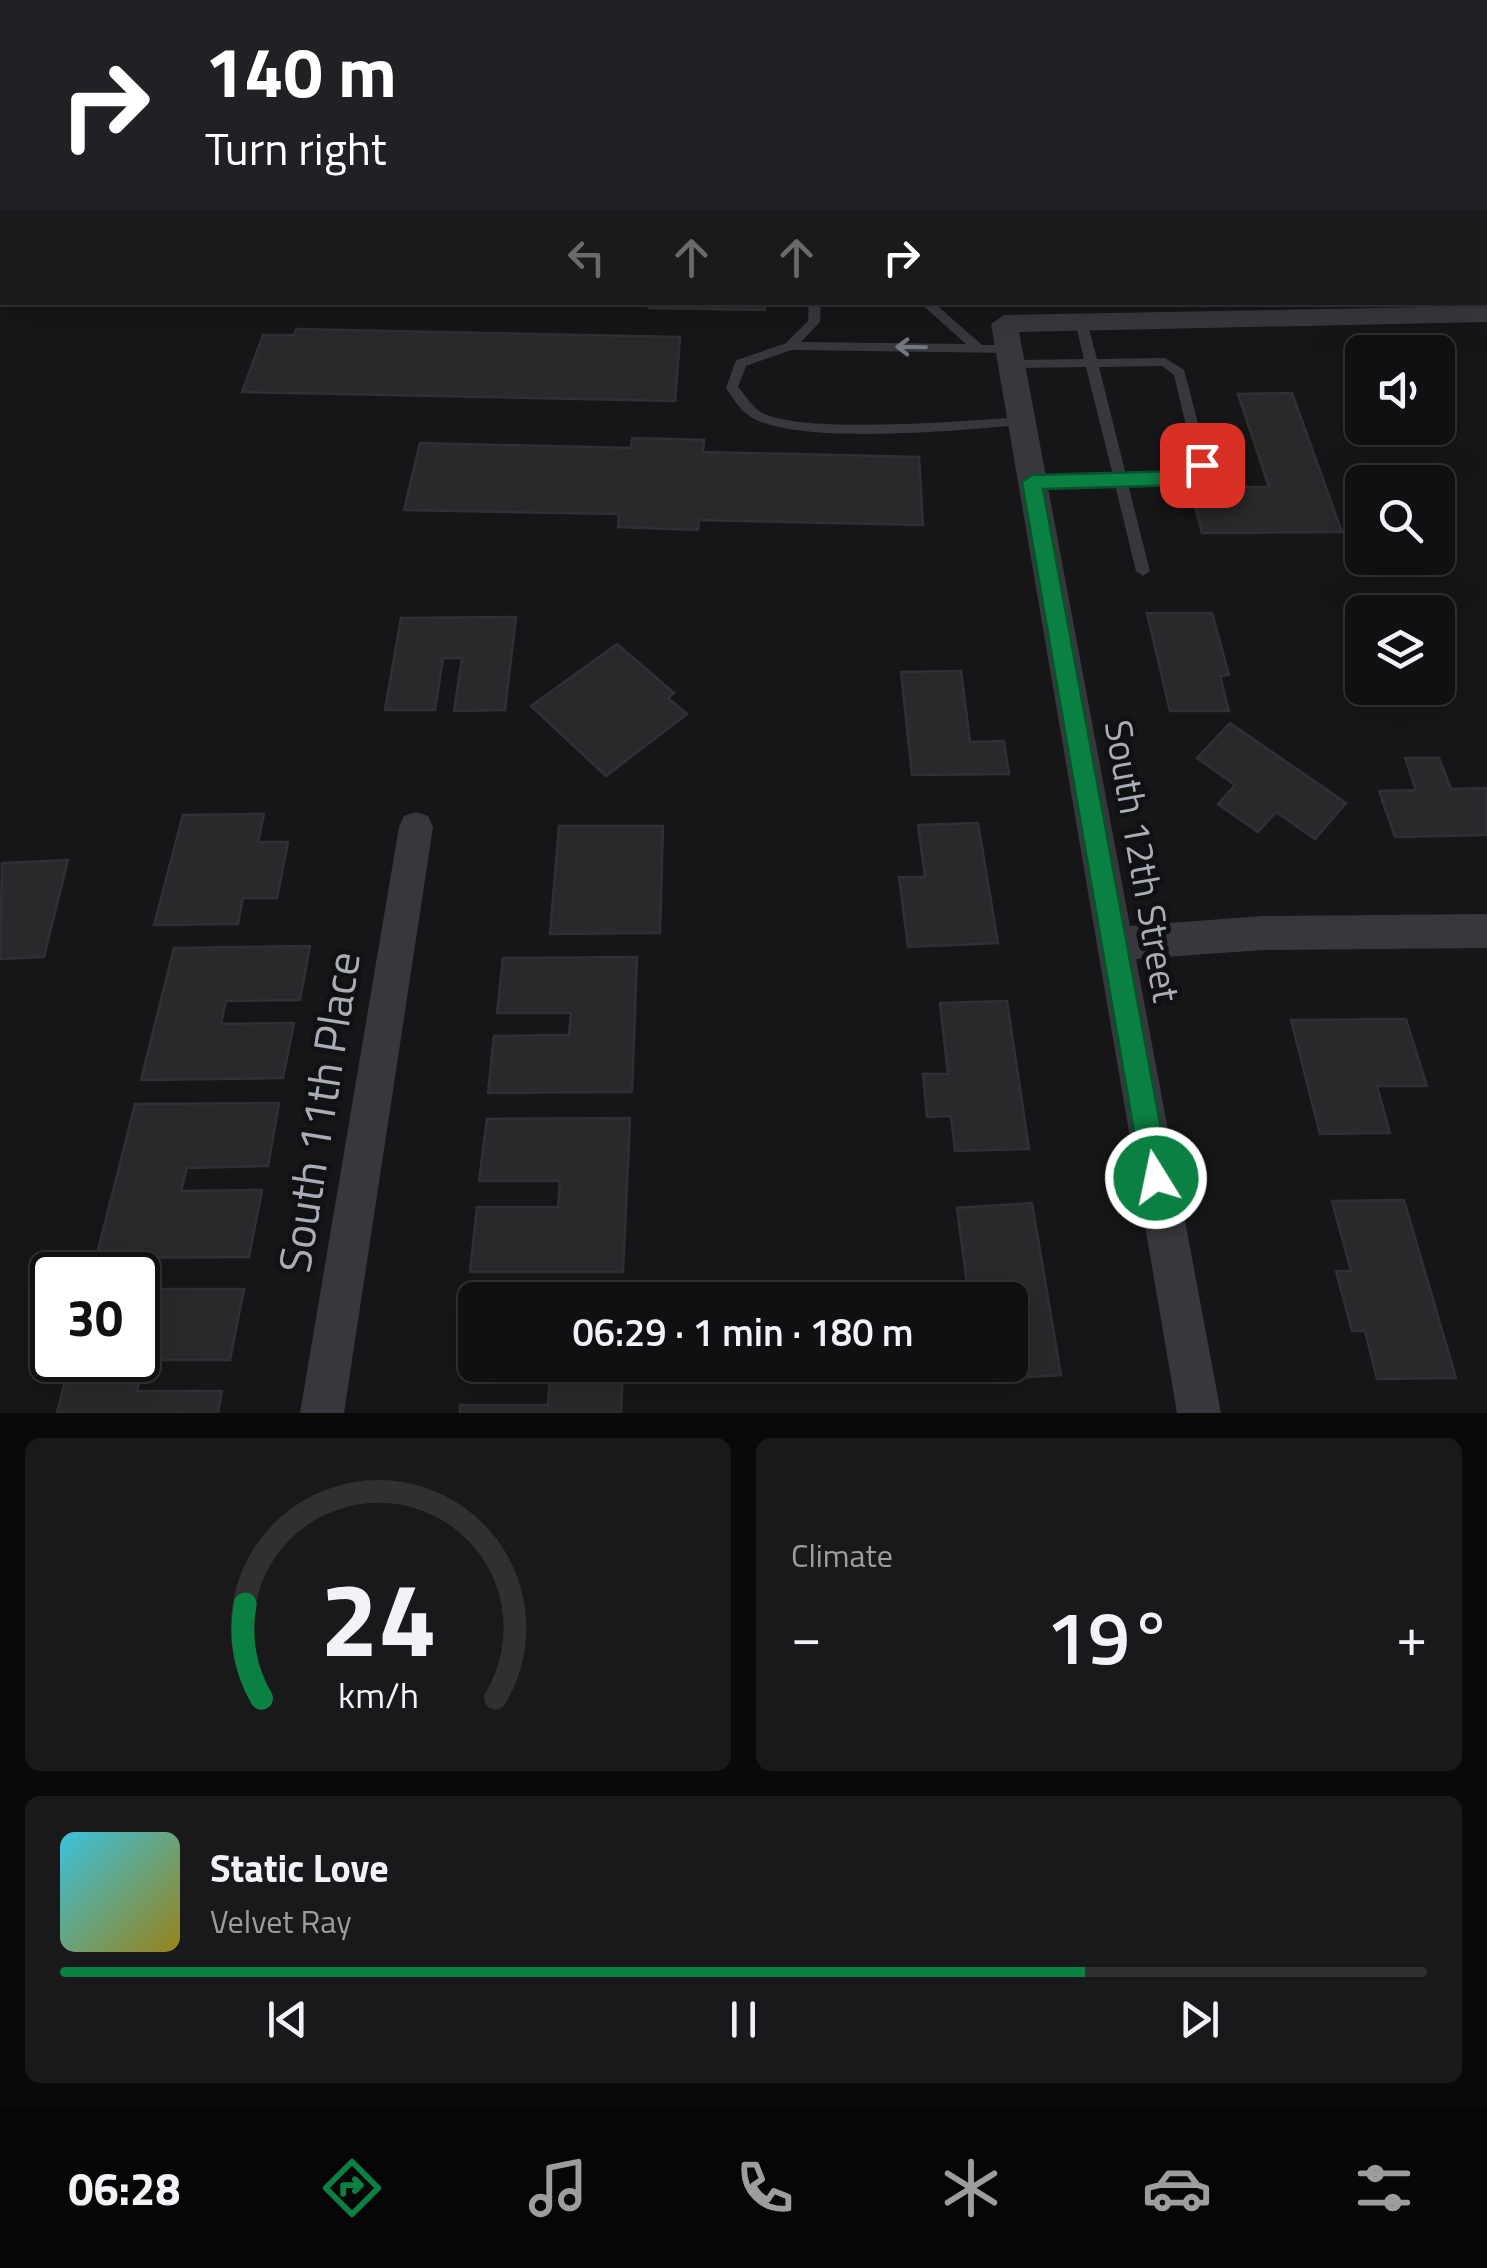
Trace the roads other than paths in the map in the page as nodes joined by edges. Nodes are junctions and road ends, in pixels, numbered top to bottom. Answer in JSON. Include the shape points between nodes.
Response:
{"nodes":[{"id":1,"x":815,"y":305,"type":"edge"},
{"id":2,"x":931,"y":305,"type":"edge"},
{"id":3,"x":1487,"y":314,"type":"edge"},
{"id":4,"x":1081,"y":321,"type":"junction"},
{"id":5,"x":790,"y":346,"type":"junction"},
{"id":6,"x":1001,"y":346,"type":"junction"},
{"id":7,"x":1090,"y":362,"type":"junction"},
{"id":8,"x":1021,"y":421,"type":"junction"},
{"id":9,"x":1032,"y":482,"type":"junction"},
{"id":10,"x":1120,"y":482,"type":"junction"},
{"id":11,"x":1142,"y":571,"type":"dead end"},
{"id":12,"x":416,"y":827,"type":"dead end"},
{"id":13,"x":1487,"y":931,"type":"edge"},
{"id":14,"x":1113,"y":944,"type":"junction"},
{"id":15,"x":322,"y":1413,"type":"edge"},
{"id":16,"x":1200,"y":1413,"type":"edge"}],
"edges":[{"from":1,"to":5,"type":"lane","via":[[814,322]]},
{"from":2,"to":6,"type":"lane"},
{"from":3,"to":4,"type":"street"},
{"from":4,"to":6,"type":"street"},
{"from":4,"to":7,"type":"lane"},
{"from":6,"to":5,"type":"lane","one_way":true},
{"from":5,"to":8,"type":"lane","via":[[741,363],[732,388],[753,414],[784,425]]},
{"from":6,"to":7,"type":"lane"},
{"from":6,"to":8,"type":"street","name":"South 12th Street"},
{"from":7,"to":10,"type":"lane"},
{"from":7,"to":10,"type":"lane","via":[[1165,362],[1180,373],[1202,465],[1188,478]]},
{"from":8,"to":9,"type":"street","name":"South 12th Street"},
{"from":9,"to":10,"type":"lane"},
{"from":9,"to":14,"type":"street","name":"South 12th Street"},
{"from":10,"to":11,"type":"lane"},
{"from":12,"to":15,"type":"street","name":"South 11th Place"},
{"from":13,"to":14,"type":"street","via":[[1263,933]]},
{"from":14,"to":16,"type":"street","name":"South 12th Street"}]}
